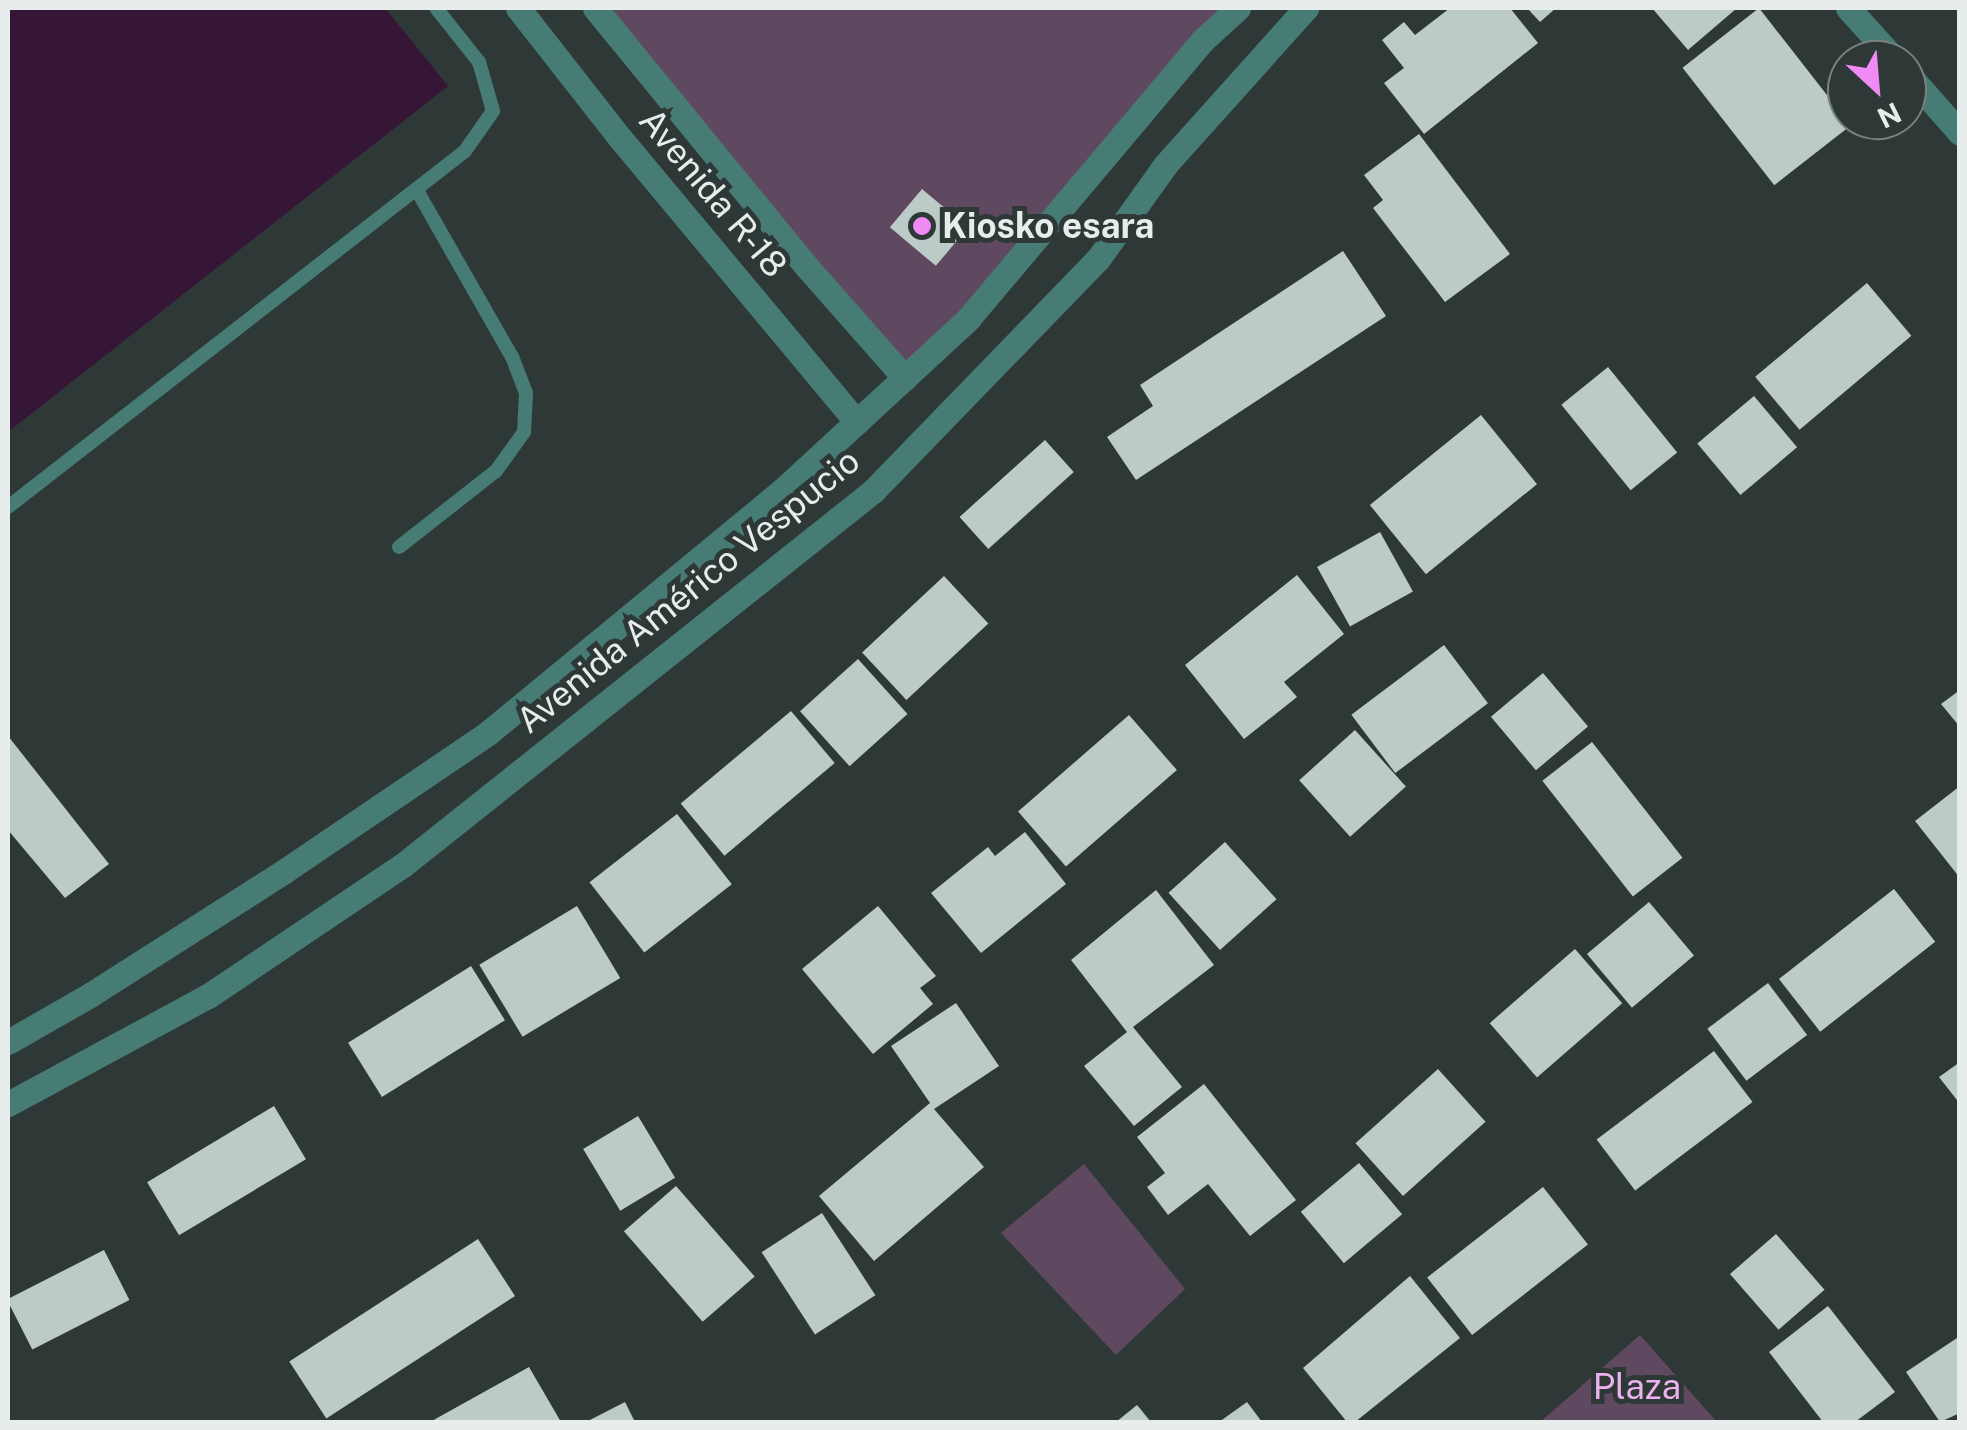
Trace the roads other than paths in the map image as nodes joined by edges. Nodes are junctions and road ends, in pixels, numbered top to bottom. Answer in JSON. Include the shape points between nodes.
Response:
{"nodes":[{"id":1,"x":436,"y":8,"type":"edge"},
{"id":2,"x":518,"y":8,"type":"edge"},
{"id":3,"x":595,"y":8,"type":"edge"},
{"id":4,"x":1238,"y":8,"type":"edge"},
{"id":5,"x":1306,"y":8,"type":"edge"},
{"id":6,"x":1848,"y":8,"type":"edge"},
{"id":7,"x":1877,"y":40,"type":"edge"},
{"id":8,"x":1927,"y":96,"type":"edge"},
{"id":9,"x":1960,"y":133,"type":"edge"},
{"id":10,"x":416,"y":189,"type":"junction"},
{"id":11,"x":905,"y":378,"type":"junction"},
{"id":12,"x":857,"y":422,"type":"junction"},
{"id":13,"x":8,"y":508,"type":"edge"},
{"id":14,"x":399,"y":548,"type":"dead end"},
{"id":15,"x":8,"y":1042,"type":"edge"},
{"id":16,"x":8,"y":1104,"type":"edge"}],
"edges":[{"from":1,"to":10,"type":"lane","via":[[479,62],[493,111],[465,151]]},
{"from":2,"to":12,"type":"street","name":"Avenida R-18"},
{"from":3,"to":11,"type":"street","name":"Avenida R-18"},
{"from":4,"to":11,"type":"street","name":"Avenida Américo Vespucio","via":[[1204,39],[968,319]]},
{"from":5,"to":16,"type":"street","name":"Avenida Américo Vespucio","via":[[1166,164],[1098,259],[873,491],[403,865],[208,996]]},
{"from":6,"to":7,"type":"street"},
{"from":8,"to":9,"type":"street"},
{"from":10,"to":13,"type":"lane"},
{"from":10,"to":14,"type":"lane","via":[[526,393],[524,432],[496,470]]},
{"from":11,"to":12,"type":"street","name":"Avenida Américo Vespucio"},
{"from":12,"to":15,"type":"street","name":"Avenida Américo Vespucio","via":[[488,734],[283,872]]}]}
